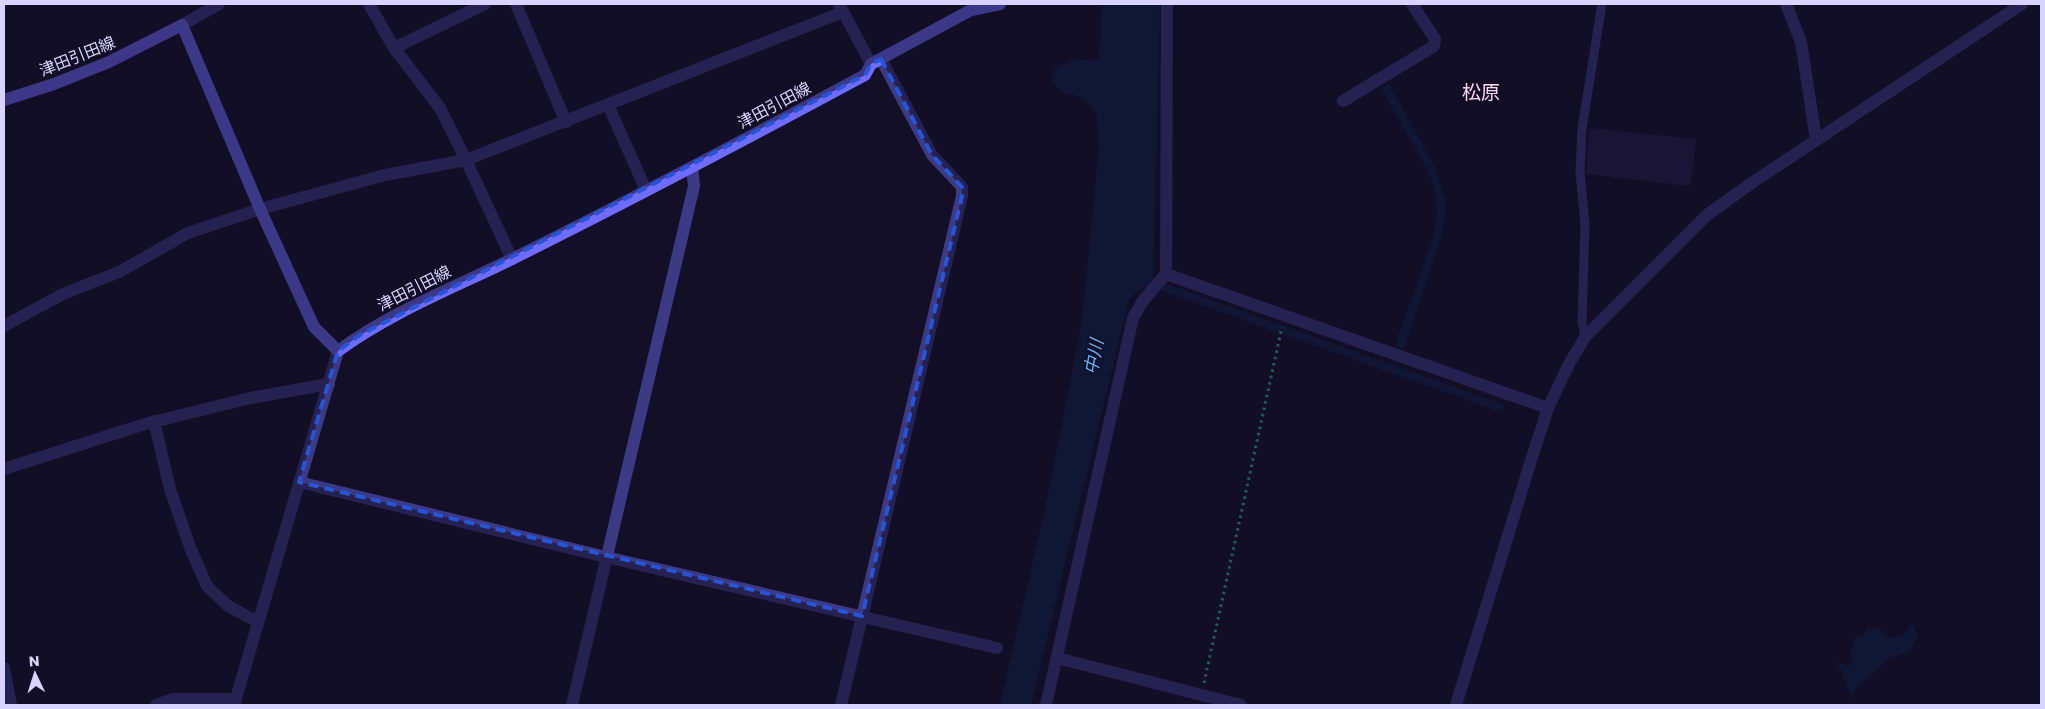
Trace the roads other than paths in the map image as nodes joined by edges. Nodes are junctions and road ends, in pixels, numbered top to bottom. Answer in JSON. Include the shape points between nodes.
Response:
{"nodes":[{"id":1,"x":369,"y":4,"type":"edge"},
{"id":2,"x":485,"y":4,"type":"edge"},
{"id":3,"x":516,"y":4,"type":"edge"},
{"id":4,"x":1000,"y":4,"type":"edge"},
{"id":5,"x":1167,"y":4,"type":"edge"},
{"id":6,"x":1412,"y":4,"type":"edge"},
{"id":7,"x":1602,"y":4,"type":"edge"},
{"id":8,"x":1786,"y":4,"type":"edge"},
{"id":9,"x":2022,"y":4,"type":"edge"},
{"id":10,"x":211,"y":6,"type":"edge"},
{"id":11,"x":841,"y":8,"type":"edge"},
{"id":12,"x":182,"y":24,"type":"junction"},
{"id":13,"x":394,"y":48,"type":"junction"},
{"id":14,"x":876,"y":62,"type":"junction"},
{"id":15,"x":4,"y":100,"type":"edge"},
{"id":16,"x":1343,"y":101,"type":"dead end"},
{"id":17,"x":608,"y":106,"type":"junction"},
{"id":18,"x":566,"y":122,"type":"junction"},
{"id":19,"x":1816,"y":140,"type":"junction"},
{"id":20,"x":466,"y":160,"type":"junction"},
{"id":21,"x":692,"y":167,"type":"junction"},
{"id":22,"x":646,"y":190,"type":"junction"},
{"id":23,"x":260,"y":209,"type":"junction"},
{"id":24,"x":512,"y":259,"type":"junction"},
{"id":25,"x":1166,"y":274,"type":"junction"},
{"id":26,"x":4,"y":326,"type":"edge"},
{"id":27,"x":1585,"y":337,"type":"junction"},
{"id":28,"x":338,"y":351,"type":"junction"},
{"id":29,"x":329,"y":384,"type":"junction"},
{"id":30,"x":1548,"y":408,"type":"junction"},
{"id":31,"x":154,"y":421,"type":"junction"},
{"id":32,"x":4,"y":469,"type":"edge"},
{"id":33,"x":299,"y":482,"type":"junction"},
{"id":34,"x":606,"y":557,"type":"junction"},
{"id":35,"x":862,"y":616,"type":"junction"},
{"id":36,"x":258,"y":622,"type":"junction"},
{"id":37,"x":997,"y":648,"type":"dead end"},
{"id":38,"x":1057,"y":658,"type":"junction"},
{"id":39,"x":4,"y":668,"type":"edge"},
{"id":40,"x":235,"y":702,"type":"edge"},
{"id":41,"x":11,"y":705,"type":"edge"},
{"id":42,"x":156,"y":705,"type":"edge"},
{"id":43,"x":572,"y":705,"type":"edge"},
{"id":44,"x":841,"y":705,"type":"edge"},
{"id":45,"x":1046,"y":705,"type":"edge"},
{"id":46,"x":1240,"y":705,"type":"edge"},
{"id":47,"x":1456,"y":705,"type":"edge"}],
"edges":[{"from":1,"to":13,"type":"street"},
{"from":2,"to":13,"type":"street"},
{"from":3,"to":18,"type":"street"},
{"from":4,"to":14,"type":"main road","name":"津田引田線","via":[[970,10]]},
{"from":5,"to":25,"type":"street"},
{"from":6,"to":16,"type":"street","via":[[1435,39],[1434,46]]},
{"from":7,"to":27,"type":"lane","via":[[1582,128],[1580,172],[1585,225],[1582,322]]},
{"from":8,"to":19,"type":"street","via":[[1801,42]]},
{"from":9,"to":19,"type":"street"},
{"from":10,"to":12,"type":"street"},
{"from":11,"to":14,"type":"street"},
{"from":11,"to":17,"type":"street"},
{"from":12,"to":15,"type":"main road","name":"津田引田線","via":[[109,62]]},
{"from":12,"to":23,"type":"main road"},
{"from":13,"to":20,"type":"street","via":[[440,108]]},
{"from":14,"to":21,"type":"main road","name":"津田引田線","via":[[865,75]]},
{"from":14,"to":35,"type":"street","via":[[932,155],[962,187],[962,196]]},
{"from":17,"to":18,"type":"street"},
{"from":17,"to":22,"type":"street"},
{"from":18,"to":20,"type":"street"},
{"from":19,"to":27,"type":"street","via":[[1707,215]]},
{"from":20,"to":23,"type":"street","via":[[385,175]]},
{"from":20,"to":24,"type":"street"},
{"from":21,"to":22,"type":"main road","name":"津田引田線"},
{"from":21,"to":34,"type":"street","via":[[694,186]]},
{"from":22,"to":24,"type":"main road","name":"津田引田線"},
{"from":23,"to":26,"type":"street","via":[[188,233],[119,272],[63,294]]},
{"from":23,"to":28,"type":"main road","via":[[314,327]]},
{"from":24,"to":28,"type":"main road","name":"津田引田線","via":[[398,312]]},
{"from":25,"to":30,"type":"street"},
{"from":25,"to":38,"type":"street","via":[[1133,318]]},
{"from":27,"to":30,"type":"street"},
{"from":28,"to":29,"type":"street"},
{"from":29,"to":31,"type":"street","via":[[250,398]]},
{"from":29,"to":33,"type":"street"},
{"from":30,"to":47,"type":"street"},
{"from":31,"to":32,"type":"street"},
{"from":31,"to":36,"type":"street","via":[[170,489],[207,586],[228,606]]},
{"from":33,"to":34,"type":"street"},
{"from":33,"to":36,"type":"street"},
{"from":34,"to":35,"type":"street"},
{"from":34,"to":43,"type":"street"},
{"from":35,"to":37,"type":"street"},
{"from":35,"to":44,"type":"street"},
{"from":36,"to":40,"type":"street"},
{"from":38,"to":45,"type":"street"},
{"from":38,"to":46,"type":"street"},
{"from":39,"to":41,"type":"street"},
{"from":40,"to":42,"type":"street","via":[[172,699]]}]}
